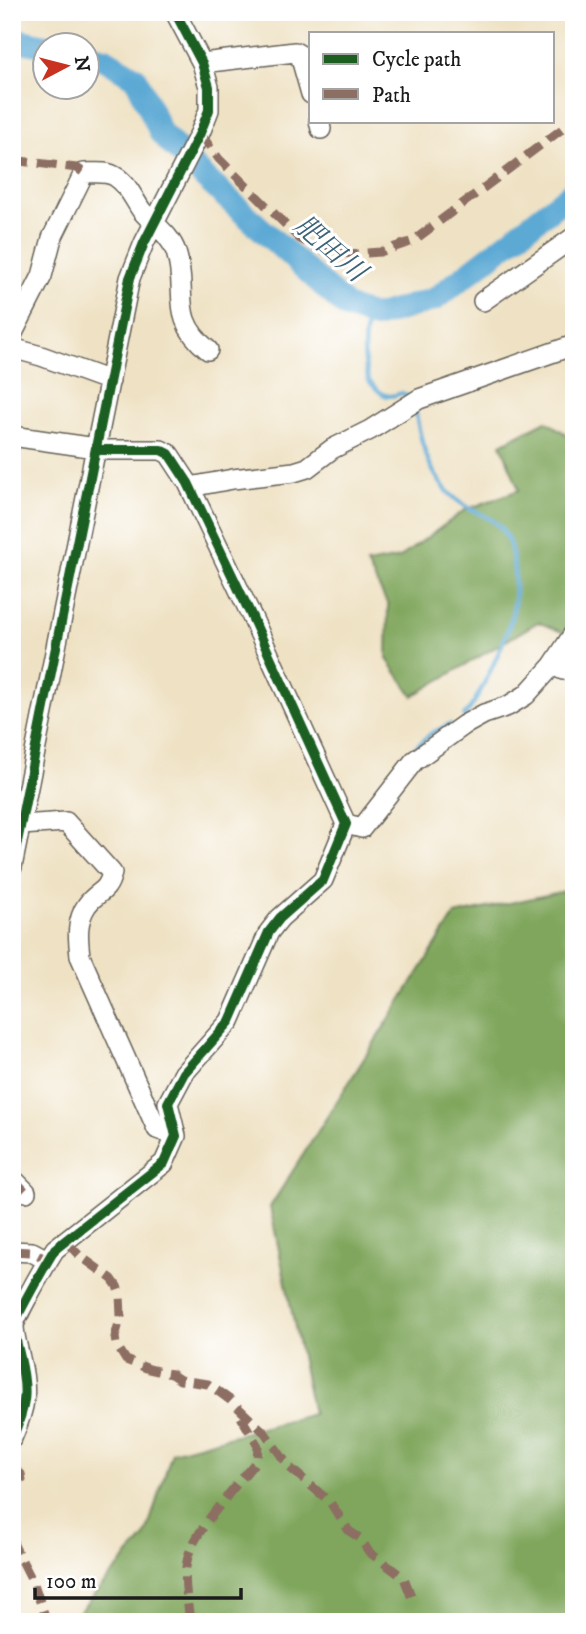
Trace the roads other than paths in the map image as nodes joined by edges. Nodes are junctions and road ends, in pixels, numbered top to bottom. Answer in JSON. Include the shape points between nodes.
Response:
{"nodes":[{"id":1,"x":174,"y":12,"type":"edge"},
{"id":2,"x":202,"y":63,"type":"junction"},
{"id":3,"x":309,"y":87,"type":"edge"},
{"id":4,"x":154,"y":224,"type":"junction"},
{"id":5,"x":574,"y":237,"type":"edge"},
{"id":6,"x":483,"y":301,"type":"dead end"},
{"id":7,"x":12,"y":335,"type":"edge"},
{"id":8,"x":574,"y":345,"type":"edge"},
{"id":9,"x":12,"y":348,"type":"edge"},
{"id":10,"x":208,"y":350,"type":"dead end"},
{"id":11,"x":110,"y":381,"type":"junction"},
{"id":12,"x":12,"y":436,"type":"edge"},
{"id":13,"x":96,"y":449,"type":"junction"},
{"id":14,"x":188,"y":483,"type":"junction"},
{"id":15,"x":574,"y":633,"type":"edge"},
{"id":16,"x":565,"y":661,"type":"edge"},
{"id":17,"x":345,"y":824,"type":"junction"},
{"id":18,"x":21,"y":825,"type":"junction"},
{"id":19,"x":12,"y":867,"type":"edge"},
{"id":20,"x":176,"y":1136,"type":"junction"},
{"id":21,"x":12,"y":1251,"type":"edge"},
{"id":22,"x":47,"y":1260,"type":"junction"},
{"id":23,"x":17,"y":1306,"type":"edge"},
{"id":24,"x":12,"y":1438,"type":"edge"}],
"edges":[{"from":1,"to":2,"type":"street"},
{"from":2,"to":3,"type":"street","via":[[295,52],[300,55]]},
{"from":2,"to":4,"type":"street","via":[[209,110]]},
{"from":4,"to":7,"type":"street","via":[[117,177],[84,173]]},
{"from":4,"to":10,"type":"street","via":[[175,249],[184,321]]},
{"from":4,"to":11,"type":"street","via":[[131,278]]},
{"from":5,"to":6,"type":"street"},
{"from":8,"to":14,"type":"street","via":[[419,399],[307,468],[190,487]]},
{"from":9,"to":11,"type":"street"},
{"from":11,"to":13,"type":"street"},
{"from":12,"to":13,"type":"street"},
{"from":13,"to":14,"type":"street","via":[[161,450],[169,454]]},
{"from":13,"to":18,"type":"street"},
{"from":14,"to":17,"type":"street"},
{"from":15,"to":16,"type":"street"},
{"from":16,"to":17,"type":"street","via":[[526,695],[484,714],[414,761],[362,828]]},
{"from":17,"to":20,"type":"street","via":[[323,880],[280,918],[230,1021],[184,1073],[168,1103]]},
{"from":18,"to":19,"type":"street"},
{"from":18,"to":20,"type":"street","via":[[66,822],[111,873],[109,885],[87,905],[78,927],[80,956],[157,1129]]},
{"from":20,"to":22,"type":"street","via":[[164,1163]]},
{"from":21,"to":22,"type":"street","via":[[32,1252]]},
{"from":22,"to":23,"type":"street"},
{"from":23,"to":24,"type":"street","via":[[14,1324],[25,1395],[24,1411]]}]}
